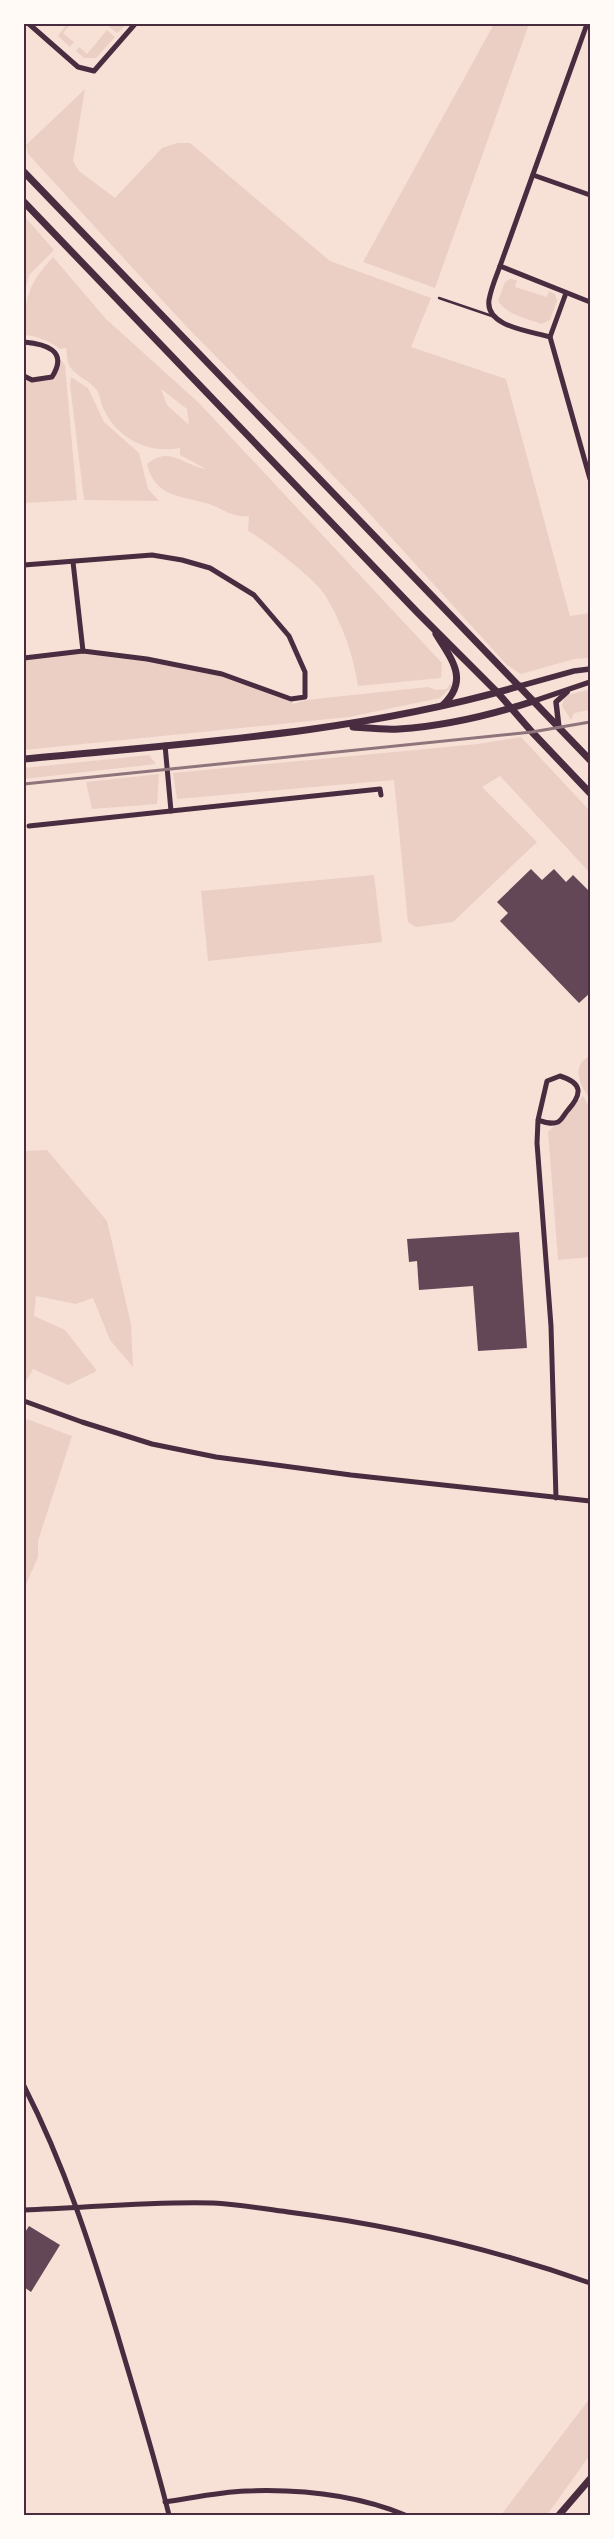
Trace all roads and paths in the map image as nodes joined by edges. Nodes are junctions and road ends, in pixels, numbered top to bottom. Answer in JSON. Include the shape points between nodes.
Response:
{"nodes":[{"id":1,"x":29,"y":24,"type":"edge"},
{"id":2,"x":134,"y":24,"type":"edge"},
{"id":3,"x":587,"y":24,"type":"edge"},
{"id":4,"x":24,"y":172,"type":"edge"},
{"id":5,"x":533,"y":175,"type":"junction"},
{"id":6,"x":590,"y":195,"type":"edge"},
{"id":7,"x":24,"y":202,"type":"edge"},
{"id":8,"x":500,"y":266,"type":"junction"},
{"id":9,"x":566,"y":293,"type":"junction"},
{"id":10,"x":439,"y":298,"type":"dead end"},
{"id":11,"x":590,"y":302,"type":"edge"},
{"id":12,"x":492,"y":316,"type":"junction"},
{"id":13,"x":550,"y":337,"type":"junction"},
{"id":14,"x":24,"y":342,"type":"edge"},
{"id":15,"x":24,"y":376,"type":"edge"},
{"id":16,"x":590,"y":479,"type":"edge"},
{"id":17,"x":73,"y":562,"type":"junction"},
{"id":18,"x":24,"y":565,"type":"edge"},
{"id":19,"x":429,"y":623,"type":"junction"},
{"id":20,"x":83,"y":652,"type":"junction"},
{"id":21,"x":24,"y":658,"type":"edge"},
{"id":22,"x":590,"y":669,"type":"edge"},
{"id":23,"x":590,"y":682,"type":"edge"},
{"id":24,"x":520,"y":686,"type":"junction"},
{"id":25,"x":571,"y":688,"type":"junction"},
{"id":26,"x":498,"y":693,"type":"junction"},
{"id":27,"x":534,"y":701,"type":"junction"},
{"id":28,"x":443,"y":706,"type":"junction"},
{"id":29,"x":512,"y":708,"type":"junction"},
{"id":30,"x":340,"y":726,"type":"junction"},
{"id":31,"x":559,"y":728,"type":"junction"},
{"id":32,"x":165,"y":745,"type":"junction"},
{"id":33,"x":24,"y":759,"type":"edge"},
{"id":34,"x":590,"y":760,"type":"edge"},
{"id":35,"x":590,"y":792,"type":"edge"},
{"id":36,"x":381,"y":795,"type":"dead end"},
{"id":37,"x":171,"y":811,"type":"junction"},
{"id":38,"x":29,"y":826,"type":"dead end"},
{"id":39,"x":538,"y":1120,"type":"junction"},
{"id":40,"x":24,"y":1401,"type":"edge"},
{"id":41,"x":556,"y":1498,"type":"junction"},
{"id":42,"x":590,"y":1500,"type":"edge"},
{"id":43,"x":24,"y":2086,"type":"edge"},
{"id":44,"x":78,"y":2208,"type":"junction"},
{"id":45,"x":24,"y":2210,"type":"edge"},
{"id":46,"x":590,"y":2283,"type":"edge"},
{"id":47,"x":590,"y":2478,"type":"edge"},
{"id":48,"x":578,"y":2495,"type":"junction"},
{"id":49,"x":165,"y":2502,"type":"junction"},
{"id":50,"x":169,"y":2515,"type":"edge"},
{"id":51,"x":404,"y":2515,"type":"edge"},
{"id":52,"x":559,"y":2515,"type":"edge"},
{"id":53,"x":566,"y":2515,"type":"edge"}],
"edges":[{"from":1,"to":2,"type":"street","via":[[78,67],[94,71]]},
{"from":3,"to":5,"type":"street"},
{"from":4,"to":24,"type":"main road"},
{"from":5,"to":6,"type":"street"},
{"from":5,"to":8,"type":"street"},
{"from":7,"to":19,"type":"main road"},
{"from":8,"to":9,"type":"street"},
{"from":8,"to":12,"type":"street","via":[[489,299]]},
{"from":9,"to":11,"type":"street"},
{"from":9,"to":13,"type":"street"},
{"from":10,"to":12,"type":"lane"},
{"from":12,"to":13,"type":"street"},
{"from":13,"to":16,"type":"street"},
{"from":14,"to":15,"type":"street","via":[[45,345],[57,356],[52,377],[32,380]]},
{"from":17,"to":18,"type":"street"},
{"from":17,"to":20,"type":"street"},
{"from":17,"to":20,"type":"street","via":[[152,555],[210,568],[254,595],[289,636],[305,672],[305,697],[291,699],[222,674],[147,659]]},
{"from":19,"to":26,"type":"main road"},
{"from":19,"to":28,"type":"main road","via":[[456,667],[454,692]]},
{"from":20,"to":21,"type":"street"},
{"from":22,"to":24,"type":"street"},
{"from":23,"to":25,"type":"street"},
{"from":24,"to":26,"type":"main road"},
{"from":24,"to":27,"type":"main road"},
{"from":25,"to":27,"type":"street"},
{"from":25,"to":31,"type":"street","via":[[556,702]]},
{"from":26,"to":28,"type":"main road"},
{"from":26,"to":29,"type":"main road"},
{"from":27,"to":29,"type":"main road"},
{"from":27,"to":31,"type":"main road"},
{"from":28,"to":30,"type":"main road"},
{"from":29,"to":30,"type":"main road","via":[[429,726],[397,729]]},
{"from":29,"to":35,"type":"main road"},
{"from":30,"to":32,"type":"main road"},
{"from":31,"to":34,"type":"main road"},
{"from":32,"to":33,"type":"main road"},
{"from":32,"to":37,"type":"street"},
{"from":36,"to":37,"type":"street","via":[[380,789]]},
{"from":37,"to":38,"type":"street"},
{"from":39,"to":39,"type":"street","via":[[547,1081],[560,1076],[571,1080],[579,1096],[558,1122],[550,1124]]},
{"from":39,"to":41,"type":"street","via":[[537,1144],[551,1326]]},
{"from":40,"to":41,"type":"street","via":[[152,1444],[216,1457]]},
{"from":41,"to":42,"type":"street"},
{"from":43,"to":44,"type":"street","via":[[47,2131]]},
{"from":44,"to":45,"type":"street"},
{"from":44,"to":46,"type":"street","via":[[146,2203],[215,2203],[323,2216],[491,2253]]},
{"from":44,"to":49,"type":"street","via":[[151,2445]]},
{"from":47,"to":48,"type":"main road"},
{"from":48,"to":52,"type":"main road"},
{"from":48,"to":53,"type":"main road"},
{"from":49,"to":50,"type":"street"},
{"from":49,"to":51,"type":"street","via":[[244,2491],[281,2491],[325,2494]]}]}
